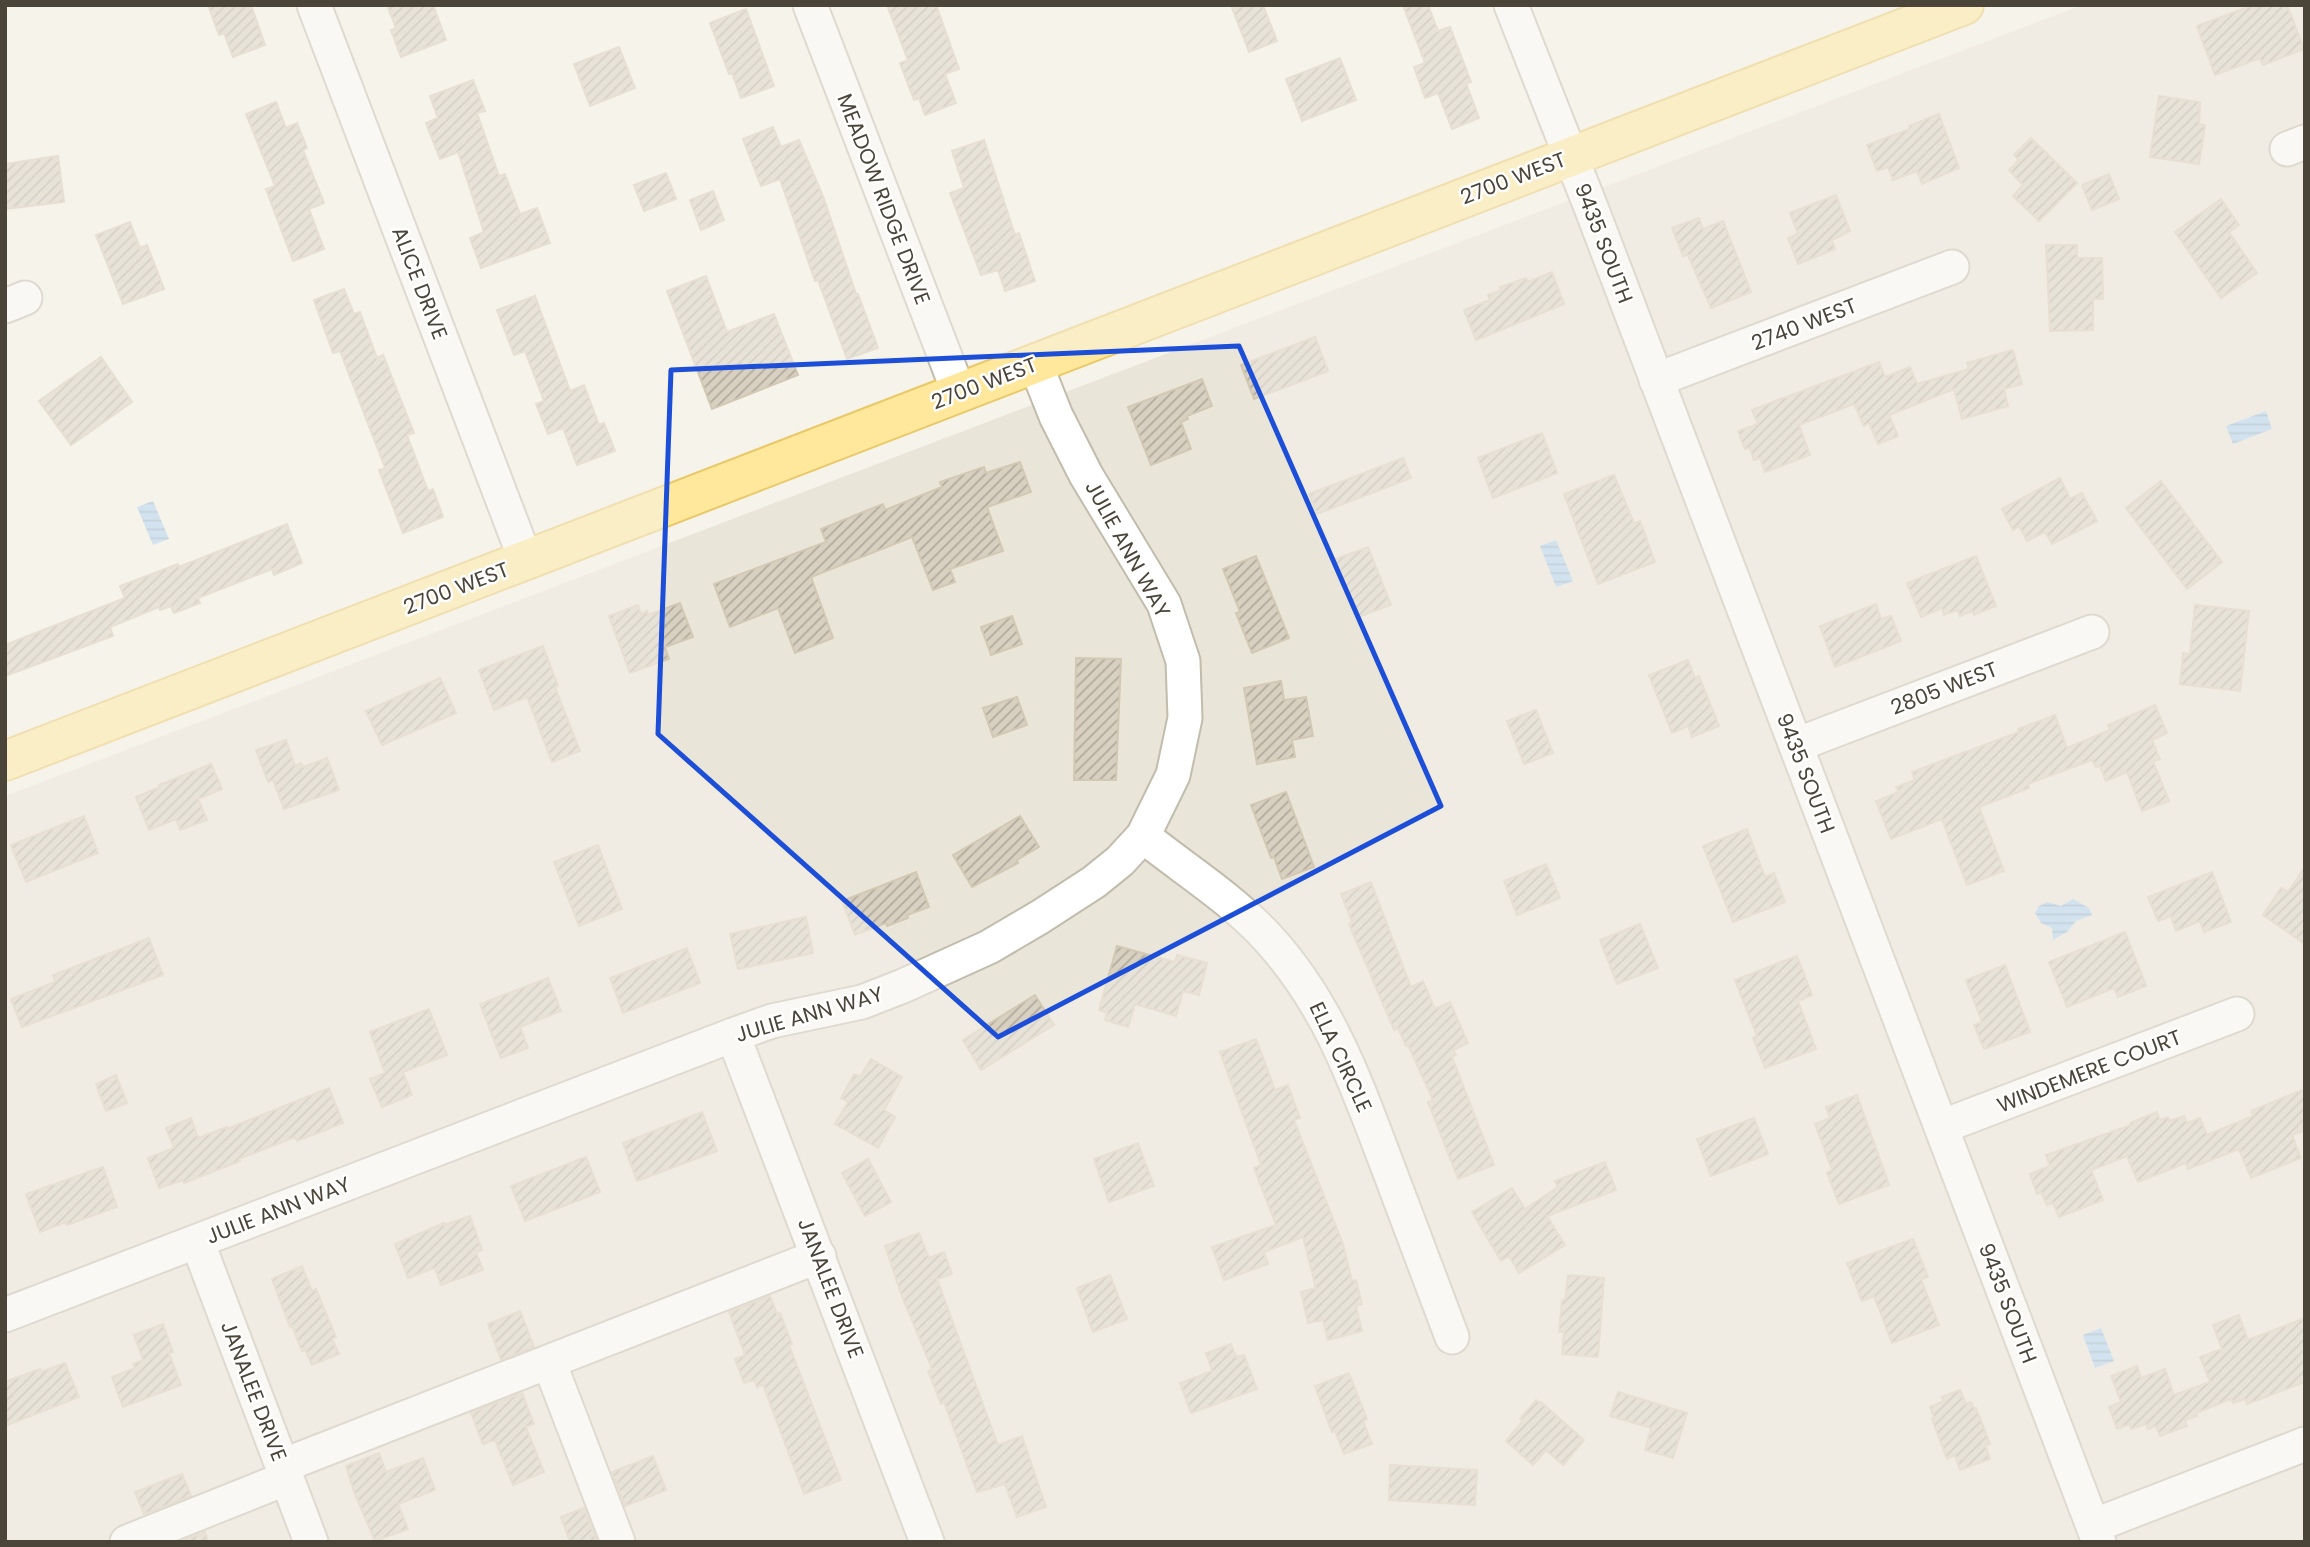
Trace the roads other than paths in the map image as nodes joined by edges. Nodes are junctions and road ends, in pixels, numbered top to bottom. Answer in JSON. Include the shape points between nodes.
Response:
{"nodes":[{"id":1,"x":314,"y":5,"type":"edge"},
{"id":2,"x":810,"y":5,"type":"edge"},
{"id":3,"x":1511,"y":5,"type":"edge"},
{"id":4,"x":1964,"y":5,"type":"edge"},
{"id":5,"x":1571,"y":156,"type":"junction"},
{"id":6,"x":1952,"y":267,"type":"dead end"},
{"id":7,"x":1035,"y":363,"type":"junction"},
{"id":8,"x":1657,"y":380,"type":"junction"},
{"id":9,"x":959,"y":393,"type":"junction"},
{"id":10,"x":526,"y":561,"type":"junction"},
{"id":11,"x":2092,"y":632,"type":"dead end"},
{"id":12,"x":1796,"y":745,"type":"junction"},
{"id":13,"x":5,"y":761,"type":"edge"},
{"id":14,"x":1143,"y":836,"type":"junction"},
{"id":15,"x":2237,"y":1014,"type":"dead end"},
{"id":16,"x":733,"y":1035,"type":"junction"},
{"id":17,"x":1941,"y":1127,"type":"junction"},
{"id":18,"x":197,"y":1241,"type":"junction"},
{"id":19,"x":819,"y":1256,"type":"junction"},
{"id":20,"x":5,"y":1315,"type":"edge"},
{"id":21,"x":1452,"y":1337,"type":"dead end"},
{"id":22,"x":549,"y":1362,"type":"junction"},
{"id":23,"x":2305,"y":1444,"type":"edge"},
{"id":24,"x":284,"y":1472,"type":"junction"},
{"id":25,"x":2096,"y":1534,"type":"edge"},
{"id":26,"x":128,"y":1542,"type":"edge"},
{"id":27,"x":311,"y":1542,"type":"edge"},
{"id":28,"x":618,"y":1542,"type":"edge"},
{"id":29,"x":927,"y":1542,"type":"edge"}],
"edges":[{"from":1,"to":10,"type":"street","name":"ALICE DRIVE"},
{"from":2,"to":9,"type":"street","name":"MEADOW RIDGE DRIVE"},
{"from":3,"to":5,"type":"street","name":"9435 SOUTH"},
{"from":4,"to":5,"type":"main road","name":"2700 WEST"},
{"from":5,"to":7,"type":"main road","name":"2700 WEST"},
{"from":5,"to":8,"type":"street","name":"9435 SOUTH"},
{"from":6,"to":8,"type":"street","name":"2740 WEST"},
{"from":7,"to":9,"type":"main road","name":"2700 WEST"},
{"from":7,"to":14,"type":"street","name":"JULIE ANN WAY","via":[[1086,475],[1164,604],[1183,662],[1185,718],[1173,775]]},
{"from":8,"to":12,"type":"street","name":"9435 SOUTH"},
{"from":9,"to":10,"type":"main road","name":"2700 WEST"},
{"from":10,"to":13,"type":"main road","name":"2700 WEST"},
{"from":11,"to":12,"type":"street","name":"2805 WEST"},
{"from":12,"to":17,"type":"street","name":"9435 SOUTH"},
{"from":14,"to":16,"type":"street","name":"JULIE ANN WAY","via":[[1084,889],[945,968],[862,1002],[772,1021]]},
{"from":14,"to":21,"type":"street","name":"ELLA CIRCLE","via":[[1266,936],[1307,986],[1335,1034],[1358,1088]]},
{"from":15,"to":17,"type":"street","name":"WINDEMERE COURT"},
{"from":16,"to":18,"type":"street","name":"JULIE ANN WAY"},
{"from":16,"to":19,"type":"street","name":"JANALEE DRIVE"},
{"from":17,"to":25,"type":"street","name":"9435 SOUTH"},
{"from":18,"to":20,"type":"street","name":"JULIE ANN WAY"},
{"from":18,"to":24,"type":"street","name":"JANALEE DRIVE"},
{"from":19,"to":22,"type":"street"},
{"from":19,"to":29,"type":"street","name":"JANALEE DRIVE"},
{"from":22,"to":24,"type":"street"},
{"from":22,"to":28,"type":"street"},
{"from":23,"to":25,"type":"street"},
{"from":24,"to":26,"type":"street"},
{"from":24,"to":27,"type":"street","name":"JANALEE DRIVE"}]}
